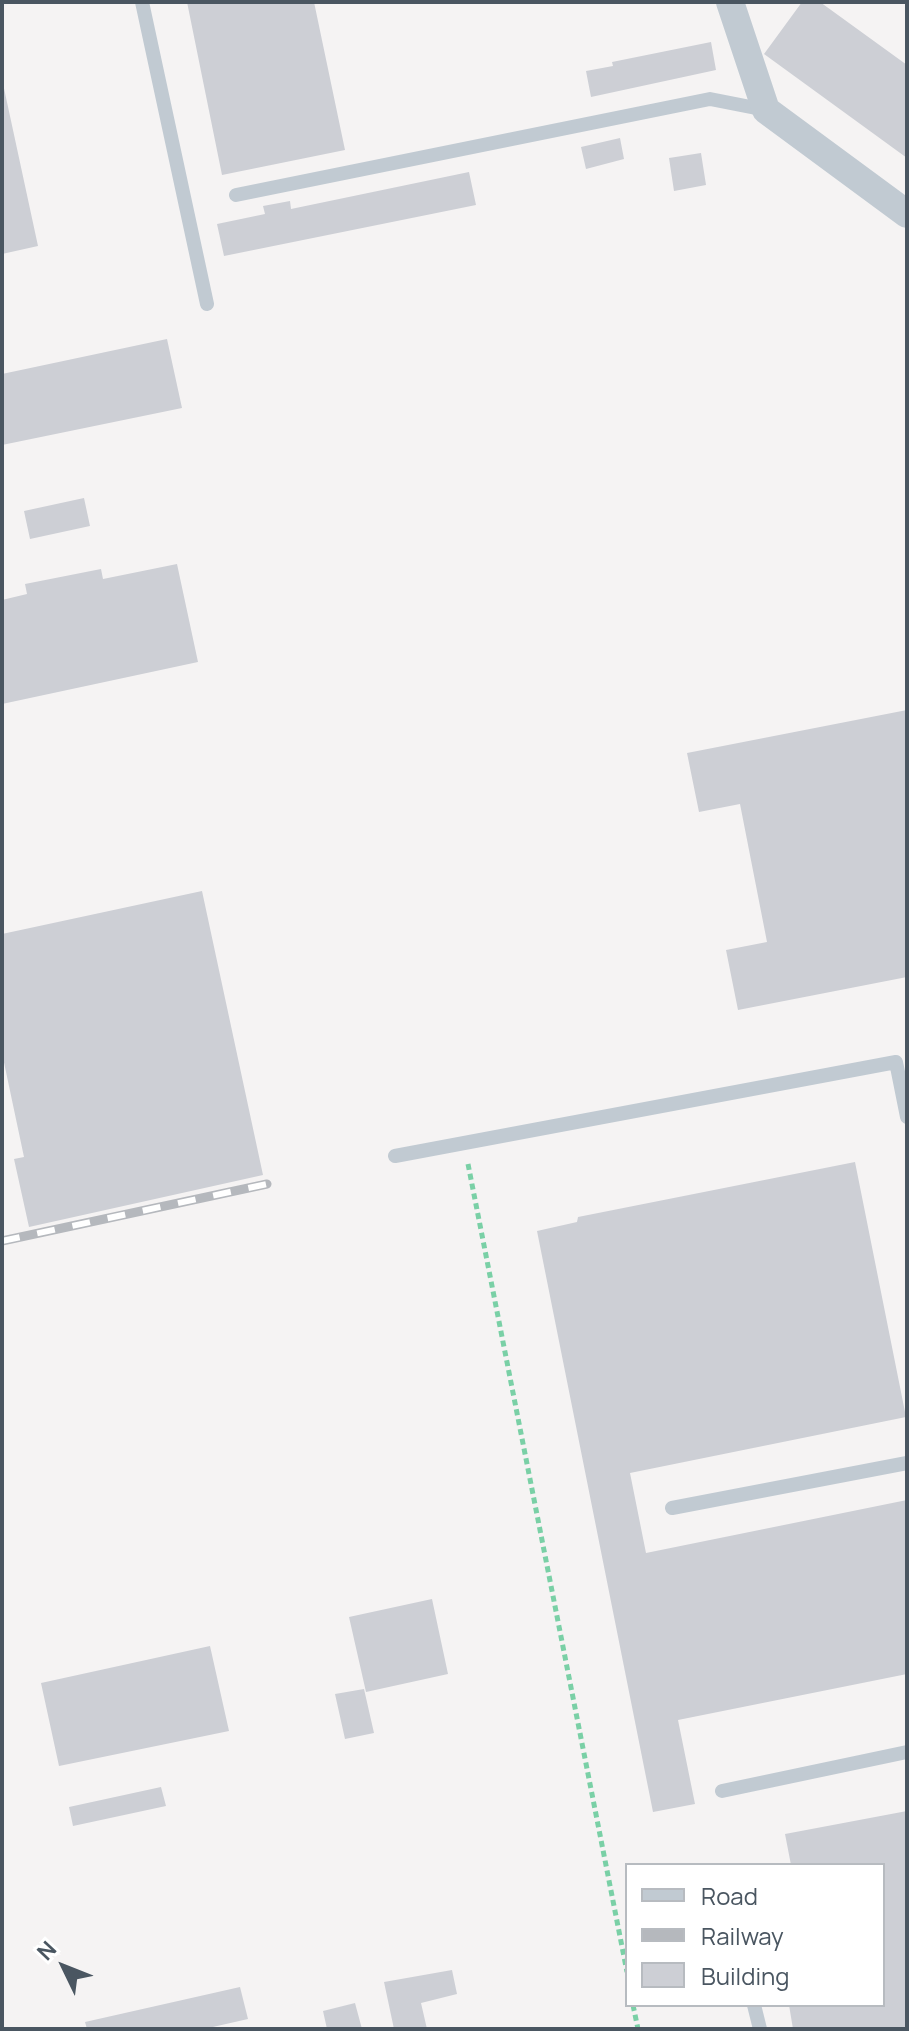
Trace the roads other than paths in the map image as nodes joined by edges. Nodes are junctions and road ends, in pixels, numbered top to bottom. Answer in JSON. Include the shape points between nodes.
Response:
{"nodes":[{"id":1,"x":142,"y":2,"type":"edge"},
{"id":2,"x":730,"y":2,"type":"edge"},
{"id":3,"x":766,"y":110,"type":"junction"},
{"id":4,"x":236,"y":195,"type":"dead end"},
{"id":5,"x":907,"y":214,"type":"edge"},
{"id":6,"x":207,"y":304,"type":"dead end"},
{"id":7,"x":901,"y":1060,"type":"edge"},
{"id":8,"x":907,"y":1117,"type":"edge"},
{"id":9,"x":395,"y":1156,"type":"dead end"},
{"id":10,"x":907,"y":1463,"type":"edge"},
{"id":11,"x":672,"y":1508,"type":"dead end"},
{"id":12,"x":907,"y":1752,"type":"edge"},
{"id":13,"x":722,"y":1791,"type":"dead end"},
{"id":14,"x":754,"y":2007,"type":"edge"},
{"id":15,"x":760,"y":2029,"type":"edge"}],
"edges":[{"from":1,"to":6,"type":"lane"},
{"from":2,"to":3,"type":"street"},
{"from":3,"to":4,"type":"lane","via":[[710,99]]},
{"from":3,"to":5,"type":"street"},
{"from":7,"to":8,"type":"lane"},
{"from":7,"to":9,"type":"lane"},
{"from":10,"to":11,"type":"lane"},
{"from":12,"to":13,"type":"lane"},
{"from":14,"to":15,"type":"lane"}]}
